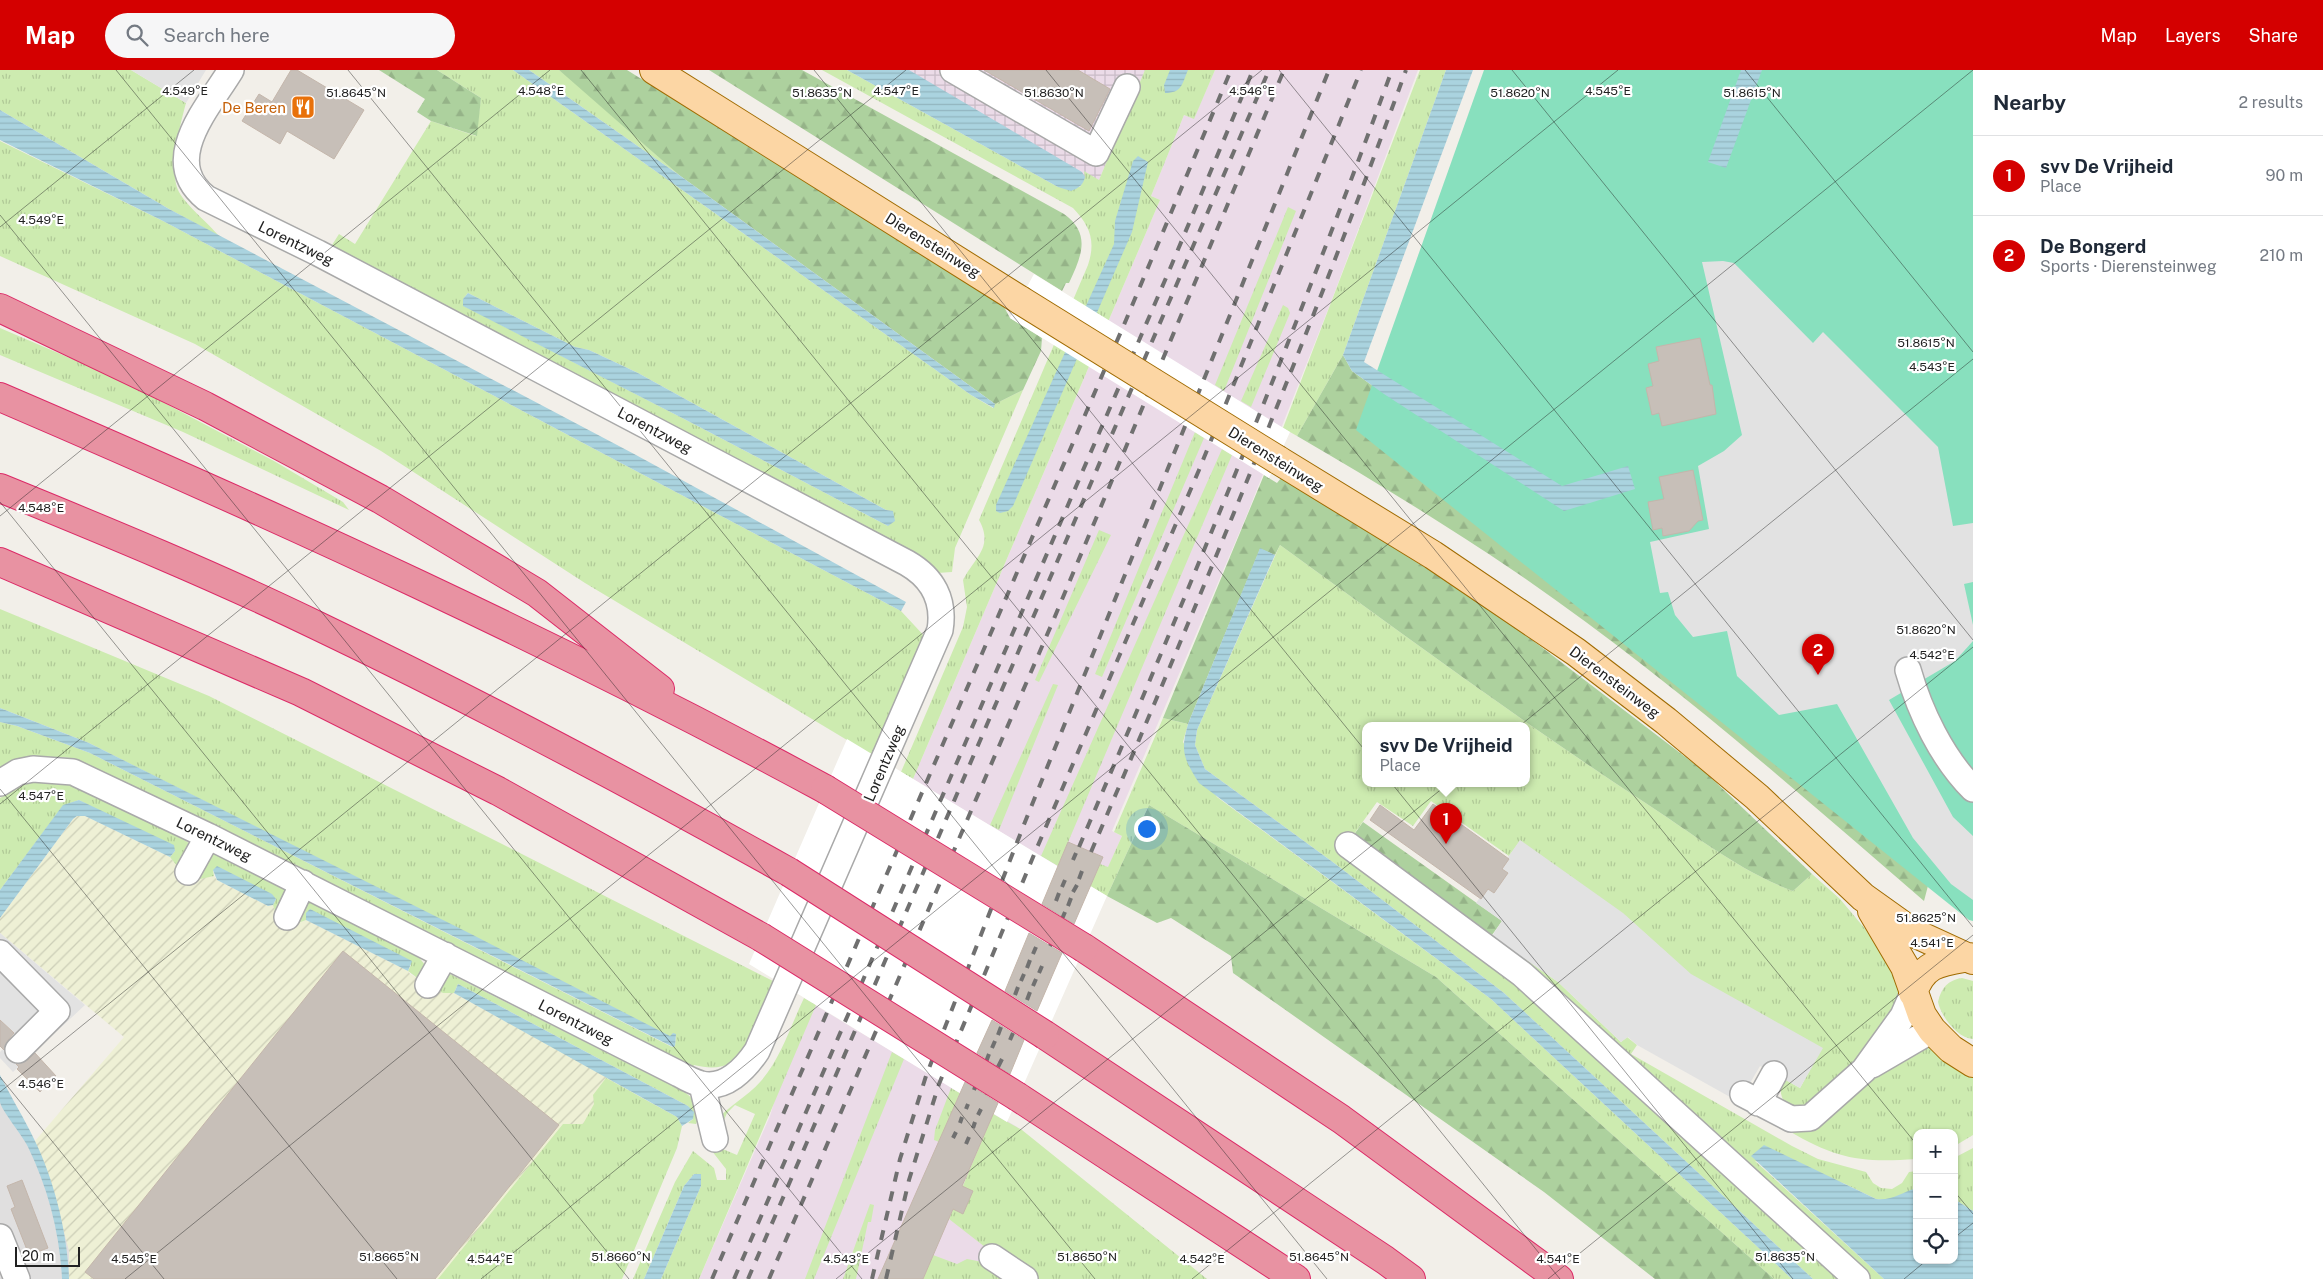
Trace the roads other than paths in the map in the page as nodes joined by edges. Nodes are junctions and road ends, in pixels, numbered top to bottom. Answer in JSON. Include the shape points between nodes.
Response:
{"nodes":[{"id":1,"x":231,"y":70,"type":"edge"},
{"id":2,"x":654,"y":70,"type":"edge"},
{"id":3,"x":953,"y":70,"type":"edge"},
{"id":4,"x":1127,"y":87,"type":"dead end"},
{"id":5,"x":0,"y":308,"type":"edge"},
{"id":6,"x":0,"y":397,"type":"edge"},
{"id":7,"x":0,"y":488,"type":"edge"},
{"id":8,"x":0,"y":562,"type":"edge"},
{"id":9,"x":0,"y":578,"type":"edge"},
{"id":10,"x":131,"y":618,"type":"junction"},
{"id":11,"x":1908,"y":670,"type":"dead end"},
{"id":12,"x":704,"y":724,"type":"junction"},
{"id":13,"x":0,"y":783,"type":"edge"},
{"id":14,"x":1973,"y":789,"type":"edge"},
{"id":15,"x":208,"y":836,"type":"junction"},
{"id":16,"x":1348,"y":845,"type":"dead end"},
{"id":17,"x":188,"y":872,"type":"dead end"},
{"id":18,"x":303,"y":883,"type":"junction"},
{"id":19,"x":1863,"y":897,"type":"junction"},
{"id":20,"x":287,"y":917,"type":"dead end"},
{"id":21,"x":0,"y":953,"type":"edge"},
{"id":22,"x":445,"y":954,"type":"junction"},
{"id":23,"x":1971,"y":959,"type":"edge"},
{"id":24,"x":428,"y":985,"type":"dead end"},
{"id":25,"x":1913,"y":993,"type":"junction"},
{"id":26,"x":1932,"y":1030,"type":"junction"},
{"id":27,"x":18,"y":1050,"type":"dead end"},
{"id":28,"x":1971,"y":1061,"type":"edge"},
{"id":29,"x":1864,"y":1070,"type":"junction"},
{"id":30,"x":1774,"y":1074,"type":"dead end"},
{"id":31,"x":702,"y":1084,"type":"junction"},
{"id":32,"x":716,"y":1140,"type":"dead end"},
{"id":33,"x":0,"y":1237,"type":"edge"},
{"id":34,"x":992,"y":1257,"type":"dead end"},
{"id":35,"x":17,"y":1279,"type":"edge"},
{"id":36,"x":1025,"y":1279,"type":"edge"},
{"id":37,"x":1296,"y":1279,"type":"edge"},
{"id":38,"x":1411,"y":1279,"type":"edge"},
{"id":39,"x":1559,"y":1279,"type":"edge"},
{"id":40,"x":1857,"y":1279,"type":"edge"}],
"edges":[{"from":1,"to":31,"type":"street","name":"Lorentzweg","via":[[188,143],[186,166],[189,177],[192,185],[206,198],[318,253],[907,563],[927,578],[939,596],[942,619],[938,636],[757,1052],[733,1078],[716,1084]]},
{"from":2,"to":19,"type":"main road","name":"Dierensteinweg","bridge":true,"via":[[1433,556],[1576,652],[1757,797]]},
{"from":3,"to":4,"type":"street","via":[[1096,153]]},
{"from":5,"to":12,"type":"highway","via":[[205,406],[380,499],[537,593]]},
{"from":6,"to":12,"type":"highway","via":[[351,552]]},
{"from":7,"to":38,"type":"highway","bridge":true,"via":[[126,539],[319,626],[625,781],[789,872],[1045,1035]]},
{"from":8,"to":10,"type":"highway"},
{"from":9,"to":10,"type":"highway"},
{"from":10,"to":37,"type":"highway","bridge":true,"via":[[301,692],[498,791],[761,937],[1018,1097]]},
{"from":11,"to":14,"type":"street","via":[[1915,693],[1944,752],[1958,774]]},
{"from":12,"to":39,"type":"highway","bridge":true,"via":[[825,788],[1084,948],[1341,1119]]},
{"from":13,"to":15,"type":"street","name":"Lorentzweg","via":[[18,772],[33,769],[73,772]]},
{"from":15,"to":17,"type":"street"},
{"from":15,"to":18,"type":"street","name":"Lorentzweg"},
{"from":16,"to":40,"type":"street","via":[[1522,974]]},
{"from":18,"to":20,"type":"street"},
{"from":18,"to":22,"type":"street","name":"Lorentzweg"},
{"from":19,"to":23,"type":"main road","name":"Dierensteinweg","via":[[1912,932]]},
{"from":19,"to":25,"type":"main road","name":"Dierensteinweg","via":[[1899,956]]},
{"from":21,"to":27,"type":"street","via":[[57,1011]]},
{"from":22,"to":24,"type":"street"},
{"from":22,"to":31,"type":"street","name":"Lorentzweg"},
{"from":23,"to":25,"type":"main road","via":[[1942,962],[1929,968],[1918,978]]},
{"from":25,"to":26,"type":"main road","name":"Dierensteinweg"},
{"from":25,"to":29,"type":"street","via":[[1903,1016]]},
{"from":26,"to":28,"type":"main road","name":"Dierensteinweg","via":[[1951,1049]]},
{"from":26,"to":29,"type":"street"},
{"from":29,"to":30,"type":"street","via":[[1810,1118],[1791,1119],[1751,1098]]},
{"from":31,"to":32,"type":"street"},
{"from":33,"to":35,"type":"street"},
{"from":34,"to":36,"type":"street"}]}
